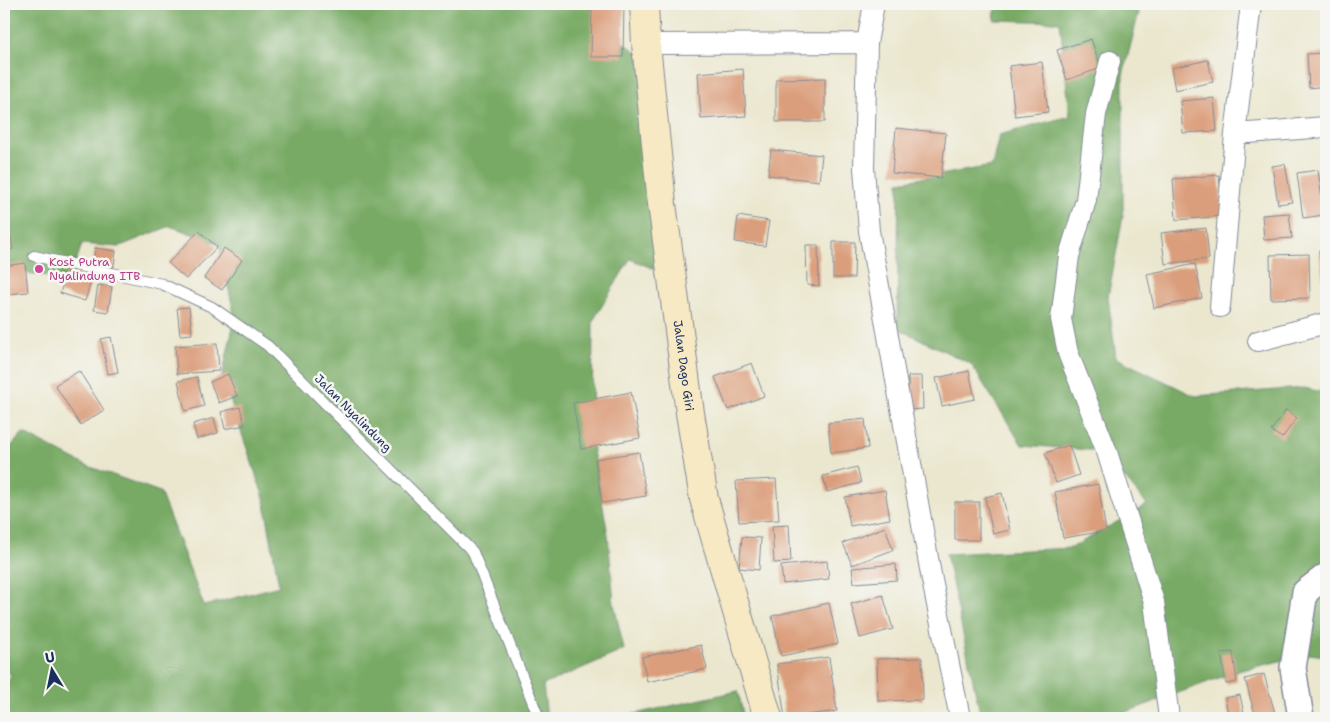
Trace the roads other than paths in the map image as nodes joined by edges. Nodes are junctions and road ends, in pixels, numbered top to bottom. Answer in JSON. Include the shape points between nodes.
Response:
{"nodes":[{"id":1,"x":644,"y":4,"type":"edge"},
{"id":2,"x":874,"y":4,"type":"edge"},
{"id":3,"x":1251,"y":4,"type":"edge"},
{"id":4,"x":867,"y":43,"type":"junction"},
{"id":5,"x":646,"y":44,"type":"junction"},
{"id":6,"x":1110,"y":61,"type":"dead end"},
{"id":7,"x":1326,"y":127,"type":"edge"},
{"id":8,"x":1235,"y":134,"type":"junction"},
{"id":9,"x":34,"y":256,"type":"dead end"},
{"id":10,"x":1220,"y":307,"type":"dead end"},
{"id":11,"x":1326,"y":323,"type":"edge"},
{"id":12,"x":1258,"y":341,"type":"dead end"},
{"id":13,"x":1326,"y":576,"type":"edge"},
{"id":14,"x":539,"y":718,"type":"edge"},
{"id":15,"x":768,"y":718,"type":"edge"},
{"id":16,"x":960,"y":718,"type":"edge"},
{"id":17,"x":1169,"y":718,"type":"edge"},
{"id":18,"x":1302,"y":718,"type":"edge"}],
"edges":[{"from":1,"to":5,"type":"main road","name":"Jalan Dago Giri"},
{"from":2,"to":4,"type":"street"},
{"from":3,"to":8,"type":"street"},
{"from":4,"to":5,"type":"street"},
{"from":4,"to":16,"type":"street","via":[[864,168],[869,231]]},
{"from":5,"to":15,"type":"main road","name":"Jalan Dago Giri","via":[[665,223],[704,499]]},
{"from":6,"to":17,"type":"street","via":[[1096,114],[1086,200],[1069,256],[1061,318],[1068,353],[1107,452],[1154,602]]},
{"from":7,"to":8,"type":"street"},
{"from":8,"to":10,"type":"street"},
{"from":9,"to":14,"type":"lane","name":"Jalan Nyalindung","via":[[162,284],[212,307],[268,346],[473,552]]},
{"from":11,"to":12,"type":"street"},
{"from":13,"to":18,"type":"street","via":[[1305,592],[1293,668]]}]}
